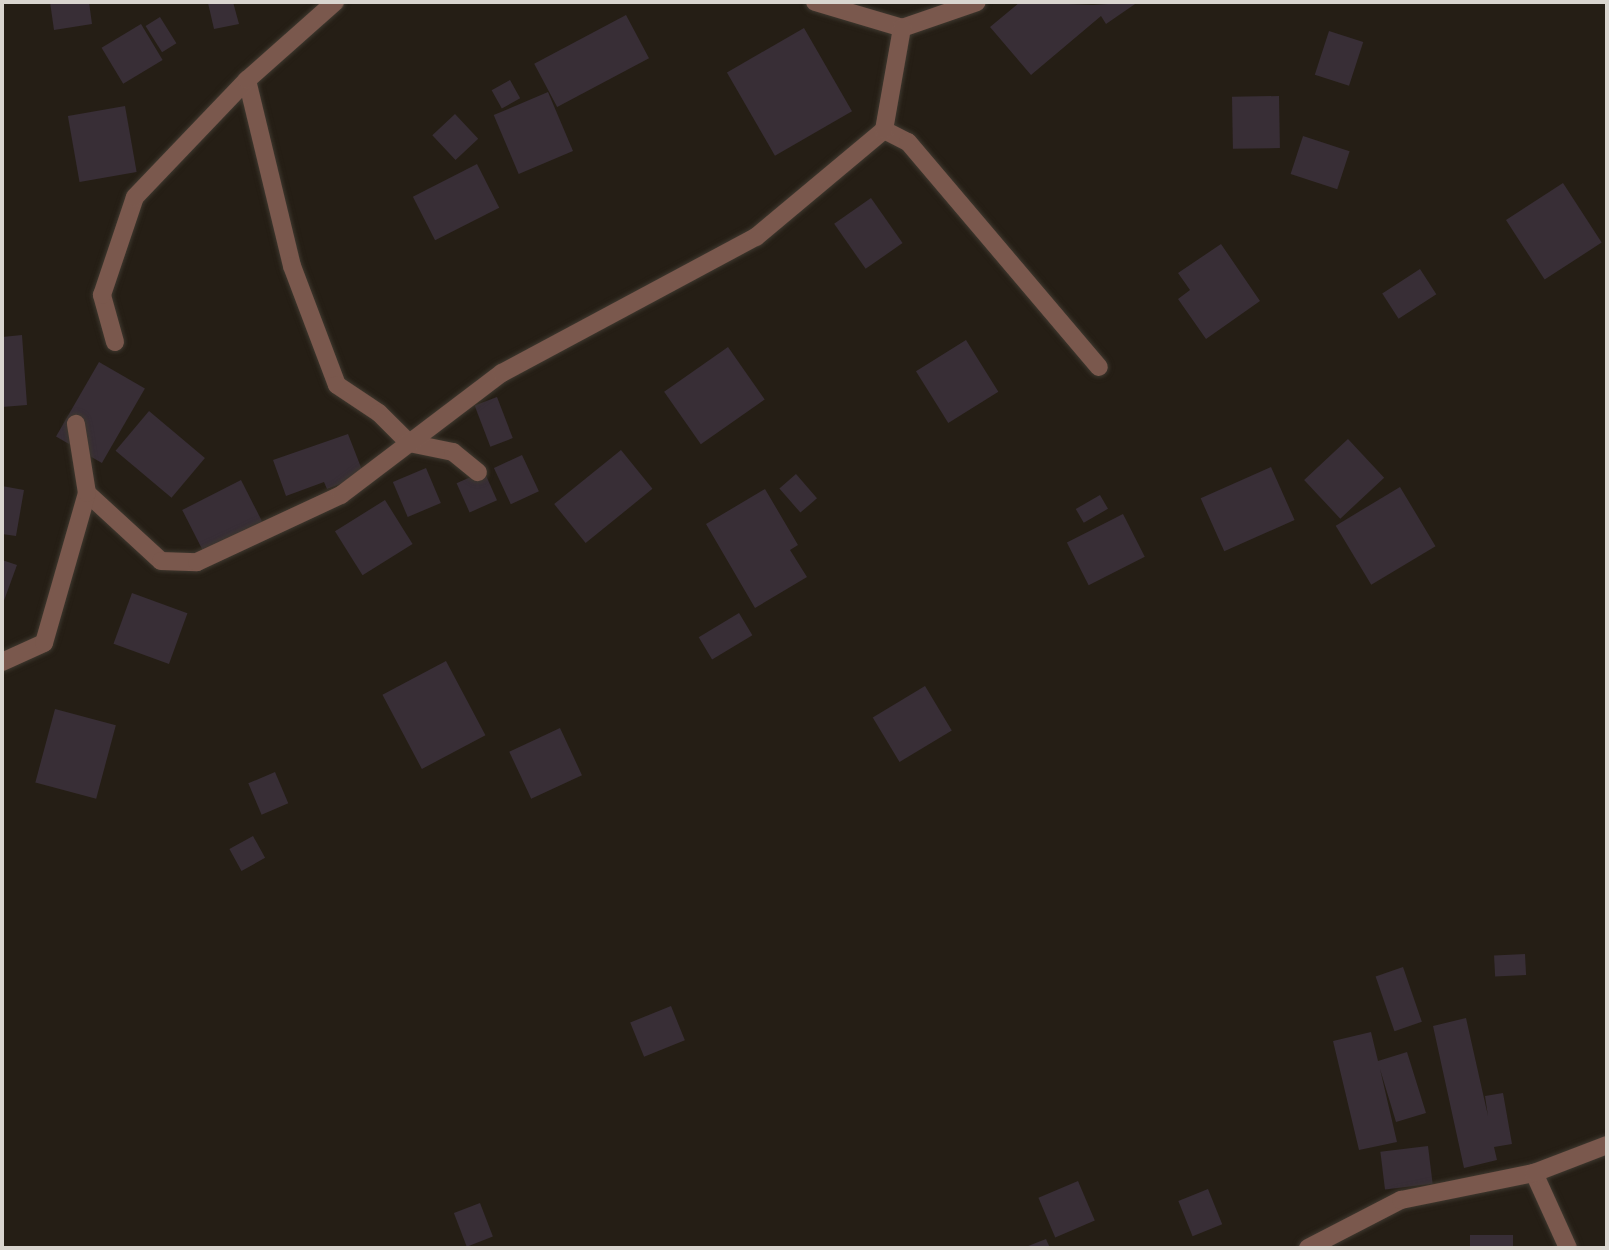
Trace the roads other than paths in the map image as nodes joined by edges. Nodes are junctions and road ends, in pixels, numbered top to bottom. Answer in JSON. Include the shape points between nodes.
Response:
{"nodes":[{"id":1,"x":335,"y":2,"type":"edge"},
{"id":2,"x":815,"y":2,"type":"edge"},
{"id":3,"x":977,"y":2,"type":"edge"},
{"id":4,"x":902,"y":28,"type":"junction"},
{"id":5,"x":247,"y":80,"type":"junction"},
{"id":6,"x":884,"y":130,"type":"junction"},
{"id":7,"x":115,"y":342,"type":"dead end"},
{"id":8,"x":1098,"y":367,"type":"dead end"},
{"id":9,"x":76,"y":424,"type":"dead end"},
{"id":10,"x":409,"y":443,"type":"junction"},
{"id":11,"x":478,"y":472,"type":"dead end"},
{"id":12,"x":88,"y":493,"type":"junction"},
{"id":13,"x":2,"y":662,"type":"edge"},
{"id":14,"x":1607,"y":1145,"type":"edge"},
{"id":15,"x":1534,"y":1173,"type":"junction"},
{"id":16,"x":1308,"y":1248,"type":"edge"},
{"id":17,"x":1568,"y":1248,"type":"edge"}],
"edges":[{"from":1,"to":5,"type":"street"},
{"from":2,"to":4,"type":"street"},
{"from":3,"to":4,"type":"street"},
{"from":4,"to":6,"type":"street"},
{"from":5,"to":7,"type":"street","via":[[135,198],[102,295]]},
{"from":5,"to":10,"type":"street","via":[[292,265],[338,385],[379,413]]},
{"from":6,"to":8,"type":"street","via":[[908,142]]},
{"from":6,"to":10,"type":"street","via":[[756,237],[502,373]]},
{"from":9,"to":12,"type":"street"},
{"from":10,"to":11,"type":"street","via":[[453,452]]},
{"from":10,"to":12,"type":"street","via":[[341,495],[197,562],[161,562]]},
{"from":12,"to":13,"type":"street","via":[[44,643]]},
{"from":14,"to":15,"type":"street"},
{"from":15,"to":16,"type":"street","via":[[1401,1200]]},
{"from":15,"to":17,"type":"street"}]}
